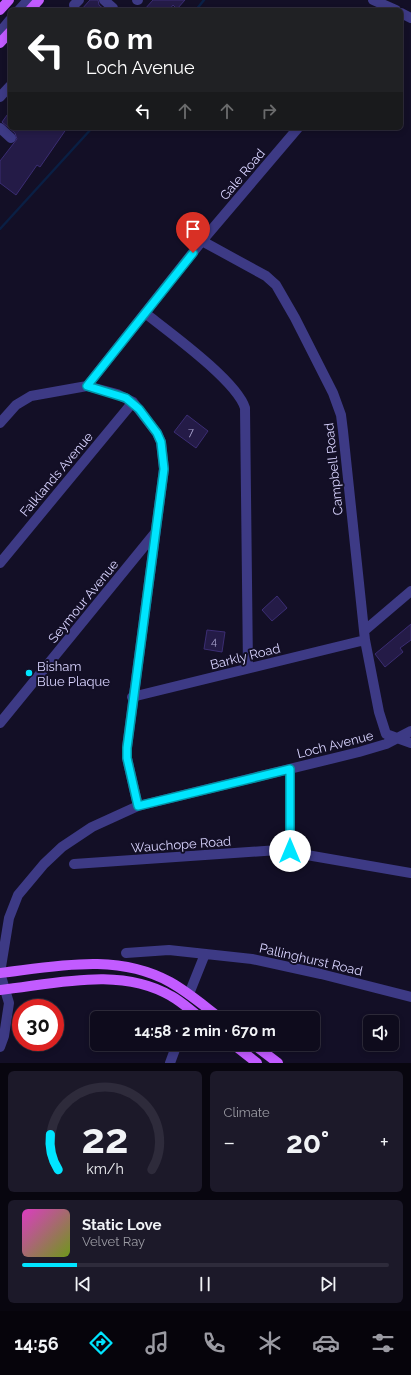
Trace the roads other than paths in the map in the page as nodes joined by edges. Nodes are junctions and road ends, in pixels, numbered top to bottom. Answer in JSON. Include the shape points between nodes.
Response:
{"nodes":[{"id":1,"x":9,"y":0,"type":"edge"},
{"id":2,"x":28,"y":0,"type":"edge"},
{"id":3,"x":38,"y":0,"type":"edge"},
{"id":4,"x":104,"y":0,"type":"edge"},
{"id":5,"x":373,"y":0,"type":"edge"},
{"id":6,"x":21,"y":8,"type":"edge"},
{"id":7,"x":32,"y":8,"type":"edge"},
{"id":8,"x":113,"y":8,"type":"dead end"},
{"id":9,"x":395,"y":8,"type":"edge"},
{"id":10,"x":0,"y":10,"type":"edge"},
{"id":11,"x":8,"y":22,"type":"edge"},
{"id":12,"x":0,"y":32,"type":"edge"},
{"id":13,"x":8,"y":34,"type":"edge"},
{"id":14,"x":0,"y":44,"type":"edge"},
{"id":15,"x":8,"y":88,"type":"edge"},
{"id":16,"x":0,"y":97,"type":"edge"},
{"id":17,"x":0,"y":128,"type":"edge"},
{"id":18,"x":296,"y":130,"type":"edge"},
{"id":19,"x":11,"y":138,"type":"dead end"},
{"id":20,"x":202,"y":241,"type":"junction"},
{"id":21,"x":145,"y":313,"type":"junction"},
{"id":22,"x":87,"y":386,"type":"junction"},
{"id":23,"x":133,"y":402,"type":"junction"},
{"id":24,"x":0,"y":423,"type":"edge"},
{"id":25,"x":155,"y":532,"type":"junction"},
{"id":26,"x":0,"y":563,"type":"edge"},
{"id":27,"x":411,"y":591,"type":"edge"},
{"id":28,"x":365,"y":636,"type":"junction"},
{"id":29,"x":248,"y":668,"type":"junction"},
{"id":30,"x":132,"y":698,"type":"junction"},
{"id":31,"x":0,"y":723,"type":"edge"},
{"id":32,"x":411,"y":731,"type":"edge"},
{"id":33,"x":399,"y":739,"type":"junction"},
{"id":34,"x":411,"y":743,"type":"edge"},
{"id":35,"x":290,"y":769,"type":"junction"},
{"id":36,"x":138,"y":806,"type":"junction"},
{"id":37,"x":290,"y":851,"type":"junction"},
{"id":38,"x":74,"y":864,"type":"dead end"},
{"id":39,"x":411,"y":873,"type":"edge"},
{"id":40,"x":126,"y":953,"type":"dead end"},
{"id":41,"x":205,"y":954,"type":"junction"},
{"id":42,"x":0,"y":973,"type":"edge"},
{"id":43,"x":3,"y":989,"type":"edge"},
{"id":44,"x":189,"y":994,"type":"junction"},
{"id":45,"x":411,"y":997,"type":"edge"},
{"id":46,"x":184,"y":1011,"type":"edge"},
{"id":47,"x":211,"y":1011,"type":"edge"},
{"id":48,"x":0,"y":1048,"type":"edge"},
{"id":49,"x":174,"y":1051,"type":"edge"},
{"id":50,"x":242,"y":1051,"type":"edge"},
{"id":51,"x":262,"y":1051,"type":"edge"},
{"id":52,"x":170,"y":1063,"type":"edge"},
{"id":53,"x":257,"y":1063,"type":"edge"},
{"id":54,"x":278,"y":1063,"type":"edge"}],
"edges":[{"from":1,"to":10,"type":"main road"},
{"from":2,"to":6,"type":"street"},
{"from":3,"to":7,"type":"main road"},
{"from":4,"to":8,"type":"street"},
{"from":5,"to":9,"type":"street"},
{"from":11,"to":12,"type":"street"},
{"from":13,"to":14,"type":"main road"},
{"from":15,"to":16,"type":"street"},
{"from":17,"to":19,"type":"street"},
{"from":18,"to":20,"type":"street","name":"Gale Road"},
{"from":20,"to":21,"type":"street","name":"Gale Road"},
{"from":20,"to":28,"type":"street","name":"Campbell Road","via":[[266,276],[276,285],[338,405]]},
{"from":21,"to":22,"type":"street","name":"Gale Road"},
{"from":21,"to":29,"type":"street","via":[[220,375],[240,398],[245,408]]},
{"from":22,"to":23,"type":"street","via":[[117,394]]},
{"from":22,"to":24,"type":"street","via":[[27,398],[16,405]]},
{"from":23,"to":25,"type":"street","via":[[157,433],[164,454]]},
{"from":23,"to":26,"type":"street","name":"Falklands Avenue"},
{"from":25,"to":30,"type":"street"},
{"from":25,"to":31,"type":"street","name":"Seymour Avenue"},
{"from":27,"to":28,"type":"street","name":"Barkly Road"},
{"from":28,"to":29,"type":"street","name":"Barkly Road"},
{"from":28,"to":33,"type":"street","name":"Campbell Road","via":[[378,712],[384,731]]},
{"from":29,"to":30,"type":"street","name":"Barkly Road"},
{"from":30,"to":36,"type":"street","via":[[127,758]]},
{"from":32,"to":33,"type":"street","name":"Loch Avenue"},
{"from":33,"to":34,"type":"street"},
{"from":33,"to":35,"type":"street","name":"Loch Avenue"},
{"from":35,"to":36,"type":"street","name":"Loch Avenue"},
{"from":35,"to":37,"type":"street"},
{"from":36,"to":42,"type":"street","name":"Loch Avenue","via":[[92,827],[71,840],[30,880],[18,895],[9,918]]},
{"from":37,"to":38,"type":"street","name":"Wauchope Road"},
{"from":37,"to":39,"type":"street","name":"Wauchope Road"},
{"from":40,"to":41,"type":"street","name":"Pallinghurst Road","via":[[168,950]]},
{"from":41,"to":44,"type":"street"},
{"from":41,"to":45,"type":"street","name":"Pallinghurst Road","via":[[277,964]]},
{"from":42,"to":43,"type":"street"},
{"from":42,"to":44,"type":"main road","via":[[73,964],[116,964],[153,974]]},
{"from":43,"to":46,"type":"main road","via":[[70,981],[126,981],[155,988],[171,996]]},
{"from":43,"to":48,"type":"street","via":[[9,1003],[8,1019]]},
{"from":44,"to":47,"type":"main road"},
{"from":49,"to":52,"type":"street"},
{"from":50,"to":53,"type":"main road"},
{"from":51,"to":54,"type":"main road"}]}
